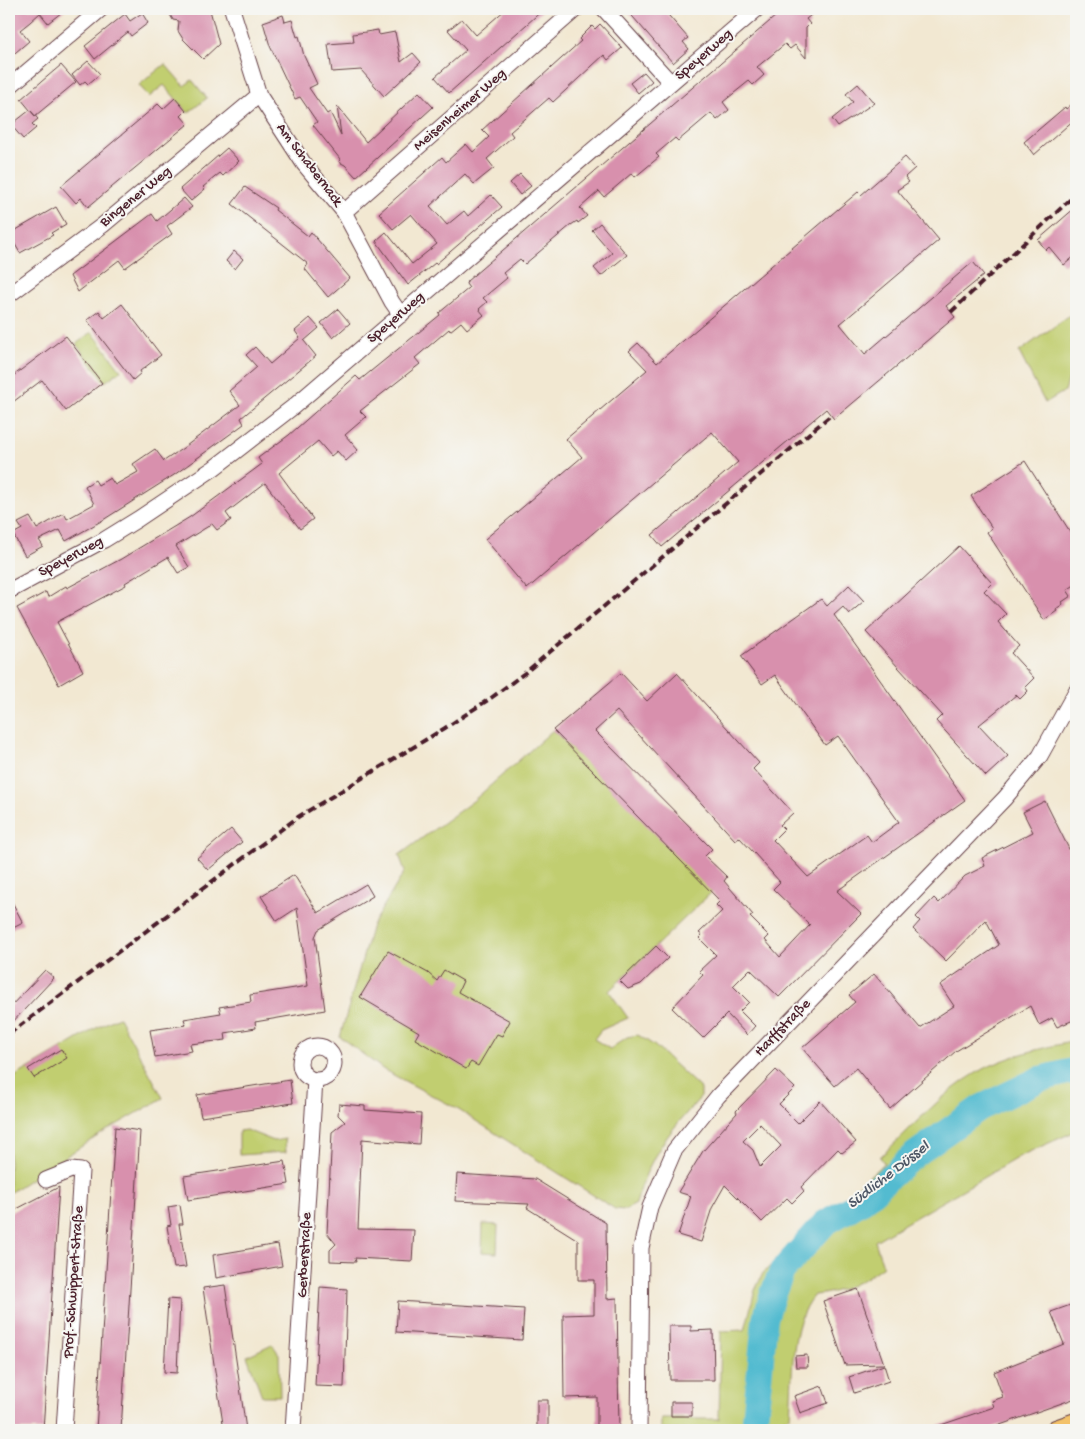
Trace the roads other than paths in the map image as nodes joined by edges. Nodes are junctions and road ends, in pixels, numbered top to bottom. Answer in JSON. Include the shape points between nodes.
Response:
{"nodes":[{"id":1,"x":101,"y":9,"type":"edge"},
{"id":2,"x":232,"y":9,"type":"edge"},
{"id":3,"x":576,"y":9,"type":"edge"},
{"id":4,"x":604,"y":9,"type":"edge"},
{"id":5,"x":757,"y":9,"type":"edge"},
{"id":6,"x":670,"y":83,"type":"junction"},
{"id":7,"x":9,"y":87,"type":"edge"},
{"id":8,"x":259,"y":94,"type":"junction"},
{"id":9,"x":344,"y":212,"type":"junction"},
{"id":10,"x":9,"y":294,"type":"edge"},
{"id":11,"x":401,"y":315,"type":"junction"},
{"id":12,"x":10,"y":587,"type":"edge"},
{"id":13,"x":1076,"y":690,"type":"edge"},
{"id":14,"x":315,"y":1080,"type":"dead end"},
{"id":15,"x":46,"y":1180,"type":"dead end"},
{"id":16,"x":1076,"y":1423,"type":"edge"},
{"id":17,"x":64,"y":1430,"type":"edge"},
{"id":18,"x":294,"y":1430,"type":"edge"},
{"id":19,"x":639,"y":1430,"type":"edge"},
{"id":20,"x":1056,"y":1430,"type":"edge"}],
"edges":[{"from":1,"to":7,"type":"street"},
{"from":2,"to":8,"type":"street","name":"Am Schabernack"},
{"from":3,"to":9,"type":"street","name":"Meisenheimer Weg"},
{"from":4,"to":6,"type":"street"},
{"from":5,"to":6,"type":"street","name":"Speyerweg"},
{"from":6,"to":11,"type":"street","name":"Speyerweg"},
{"from":8,"to":9,"type":"street","name":"Am Schabernack","via":[[304,164]]},
{"from":8,"to":10,"type":"street","name":"Bingener Weg","via":[[110,218]]},
{"from":9,"to":11,"type":"street","name":"Am Schabernack"},
{"from":11,"to":12,"type":"street","name":"Speyerweg","via":[[293,407],[214,468],[104,540]]},
{"from":13,"to":19,"type":"street","name":"Harffstraße","via":[[1040,756],[1005,798],[718,1096],[674,1151],[650,1207],[642,1241]]},
{"from":14,"to":18,"type":"street","name":"Gerberstraße"},
{"from":15,"to":17,"type":"street","name":"Prof.-Schwippert-Straße","via":[[71,1170],[81,1171]]},
{"from":16,"to":20,"type":"main road"}]}
